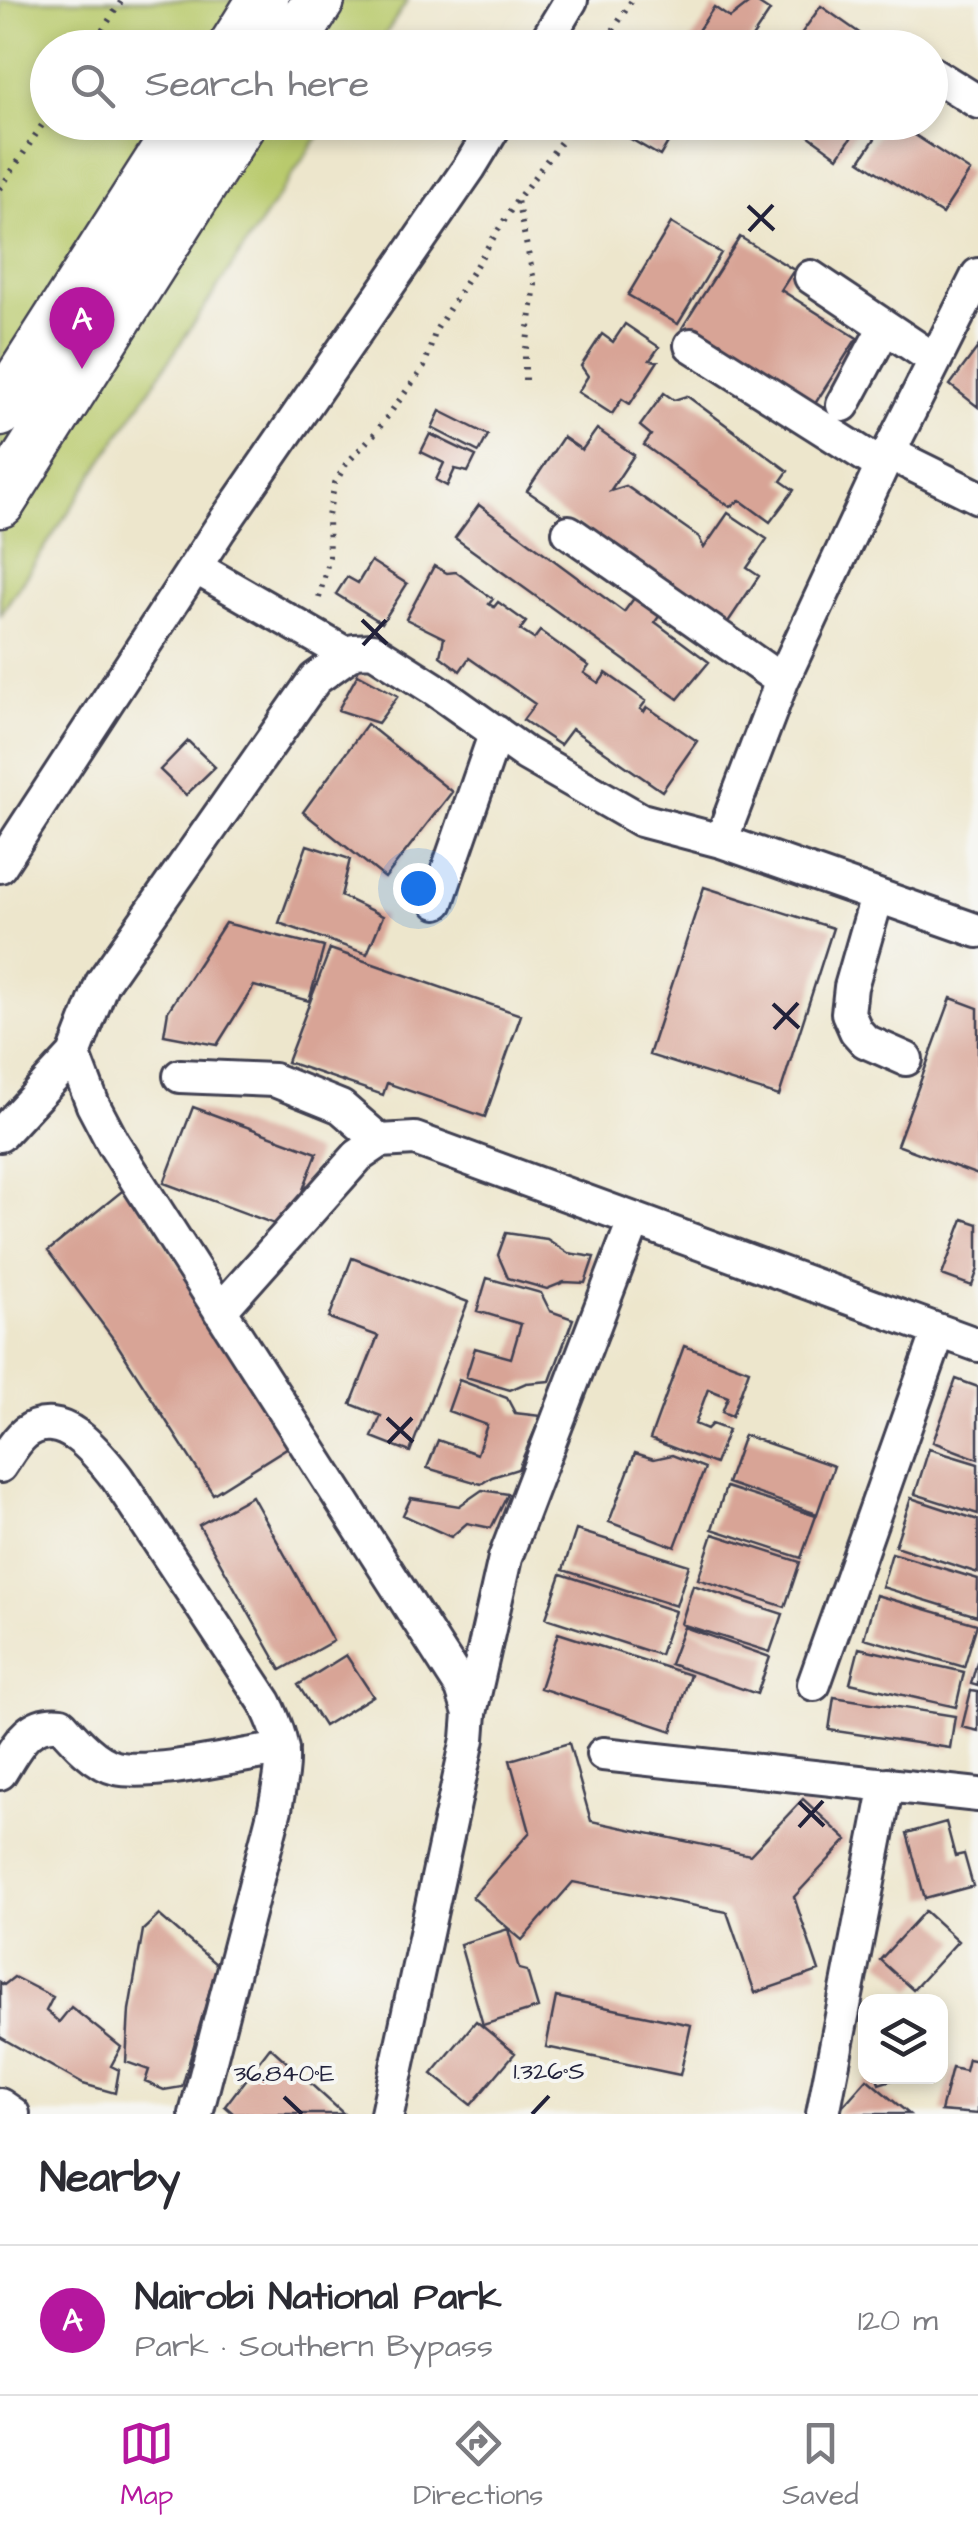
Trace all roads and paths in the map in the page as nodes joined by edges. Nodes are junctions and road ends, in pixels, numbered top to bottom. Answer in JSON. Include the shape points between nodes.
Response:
{"nodes":[{"id":1,"x":122,"y":0,"type":"edge"},
{"id":2,"x":263,"y":0,"type":"edge"},
{"id":3,"x":319,"y":0,"type":"edge"},
{"id":4,"x":571,"y":0,"type":"edge"},
{"id":5,"x":632,"y":0,"type":"edge"},
{"id":6,"x":103,"y":30,"type":"edge"},
{"id":7,"x":244,"y":30,"type":"edge"},
{"id":8,"x":300,"y":30,"type":"edge"},
{"id":9,"x":553,"y":30,"type":"edge"},
{"id":10,"x":613,"y":30,"type":"edge"},
{"id":11,"x":948,"y":83,"type":"edge"},
{"id":12,"x":978,"y":102,"type":"edge"},
{"id":13,"x":32,"y":140,"type":"edge"},
{"id":14,"x":173,"y":140,"type":"edge"},
{"id":15,"x":230,"y":140,"type":"edge"},
{"id":16,"x":486,"y":140,"type":"edge"},
{"id":17,"x":562,"y":140,"type":"edge"},
{"id":18,"x":0,"y":189,"type":"edge"},
{"id":19,"x":517,"y":200,"type":"junction"},
{"id":20,"x":978,"y":274,"type":"edge"},
{"id":21,"x":810,"y":277,"type":"dead end"},
{"id":22,"x":885,"y":327,"type":"junction"},
{"id":23,"x":691,"y":345,"type":"dead end"},
{"id":24,"x":935,"y":360,"type":"junction"},
{"id":25,"x":525,"y":380,"type":"dead end"},
{"id":26,"x":842,"y":405,"type":"dead end"},
{"id":27,"x":0,"y":411,"type":"edge"},
{"id":28,"x":885,"y":459,"type":"junction"},
{"id":29,"x":978,"y":497,"type":"edge"},
{"id":30,"x":0,"y":502,"type":"edge"},
{"id":31,"x":570,"y":532,"type":"dead end"},
{"id":32,"x":195,"y":567,"type":"junction"},
{"id":33,"x":319,"y":598,"type":"dead end"},
{"id":34,"x":348,"y":655,"type":"junction"},
{"id":35,"x":782,"y":681,"type":"junction"},
{"id":36,"x":496,"y":732,"type":"junction"},
{"id":37,"x":721,"y":841,"type":"junction"},
{"id":38,"x":0,"y":866,"type":"edge"},
{"id":39,"x":878,"y":897,"type":"junction"},
{"id":40,"x":437,"y":902,"type":"dead end"},
{"id":41,"x":978,"y":931,"type":"edge"},
{"id":42,"x":74,"y":1055,"type":"junction"},
{"id":43,"x":906,"y":1059,"type":"dead end"},
{"id":44,"x":180,"y":1076,"type":"dead end"},
{"id":45,"x":0,"y":1136,"type":"edge"},
{"id":46,"x":380,"y":1141,"type":"junction"},
{"id":47,"x":634,"y":1220,"type":"junction"},
{"id":48,"x":220,"y":1311,"type":"junction"},
{"id":49,"x":939,"y":1331,"type":"junction"},
{"id":50,"x":978,"y":1345,"type":"edge"},
{"id":51,"x":0,"y":1466,"type":"edge"},
{"id":52,"x":814,"y":1684,"type":"dead end"},
{"id":53,"x":470,"y":1714,"type":"junction"},
{"id":54,"x":282,"y":1749,"type":"junction"},
{"id":55,"x":603,"y":1754,"type":"dead end"},
{"id":56,"x":0,"y":1773,"type":"edge"},
{"id":57,"x":887,"y":1784,"type":"junction"},
{"id":58,"x":978,"y":1794,"type":"edge"},
{"id":59,"x":0,"y":2106,"type":"edge"},
{"id":60,"x":13,"y":2114,"type":"edge"},
{"id":61,"x":196,"y":2114,"type":"edge"},
{"id":62,"x":386,"y":2114,"type":"edge"},
{"id":63,"x":823,"y":2114,"type":"edge"}],
"edges":[{"from":1,"to":6,"type":"path"},
{"from":2,"to":7,"type":"highway"},
{"from":3,"to":8,"type":"highway"},
{"from":4,"to":9,"type":"street"},
{"from":5,"to":10,"type":"path"},
{"from":11,"to":12,"type":"street"},
{"from":13,"to":18,"type":"path"},
{"from":14,"to":27,"type":"highway"},
{"from":15,"to":30,"type":"highway"},
{"from":16,"to":32,"type":"street"},
{"from":17,"to":19,"type":"path"},
{"from":19,"to":25,"type":"path","via":[[535,286]]},
{"from":19,"to":33,"type":"path","via":[[436,330],[424,367],[336,483]]},
{"from":20,"to":24,"type":"street"},
{"from":21,"to":22,"type":"street"},
{"from":22,"to":24,"type":"street"},
{"from":22,"to":26,"type":"street"},
{"from":23,"to":28,"type":"street"},
{"from":24,"to":28,"type":"street"},
{"from":28,"to":29,"type":"street"},
{"from":28,"to":35,"type":"street"},
{"from":31,"to":35,"type":"street"},
{"from":32,"to":34,"type":"street"},
{"from":32,"to":38,"type":"street"},
{"from":34,"to":36,"type":"street","via":[[374,650]]},
{"from":34,"to":42,"type":"street","via":[[315,679],[102,983]]},
{"from":35,"to":37,"type":"street"},
{"from":36,"to":37,"type":"street","via":[[641,820]]},
{"from":36,"to":40,"type":"street"},
{"from":37,"to":39,"type":"street"},
{"from":39,"to":41,"type":"street"},
{"from":39,"to":43,"type":"street","via":[[848,1012],[865,1041]]},
{"from":42,"to":45,"type":"street"},
{"from":42,"to":48,"type":"street","via":[[113,1143]]},
{"from":44,"to":46,"type":"street","via":[[274,1080],[341,1108]]},
{"from":46,"to":47,"type":"street","via":[[415,1139]]},
{"from":46,"to":48,"type":"street","via":[[358,1156]]},
{"from":47,"to":49,"type":"street"},
{"from":47,"to":53,"type":"street","via":[[505,1558]]},
{"from":48,"to":53,"type":"street","via":[[462,1688]]},
{"from":49,"to":50,"type":"street"},
{"from":49,"to":52,"type":"street"},
{"from":51,"to":54,"type":"street","via":[[23,1434],[40,1426],[65,1428],[94,1448],[264,1702]]},
{"from":53,"to":62,"type":"street"},
{"from":54,"to":56,"type":"street","via":[[140,1770],[112,1768],[61,1724],[47,1722],[28,1731]]},
{"from":54,"to":61,"type":"street","via":[[275,1809]]},
{"from":55,"to":57,"type":"street"},
{"from":57,"to":58,"type":"street"},
{"from":57,"to":63,"type":"street"},
{"from":59,"to":60,"type":"street"}]}
